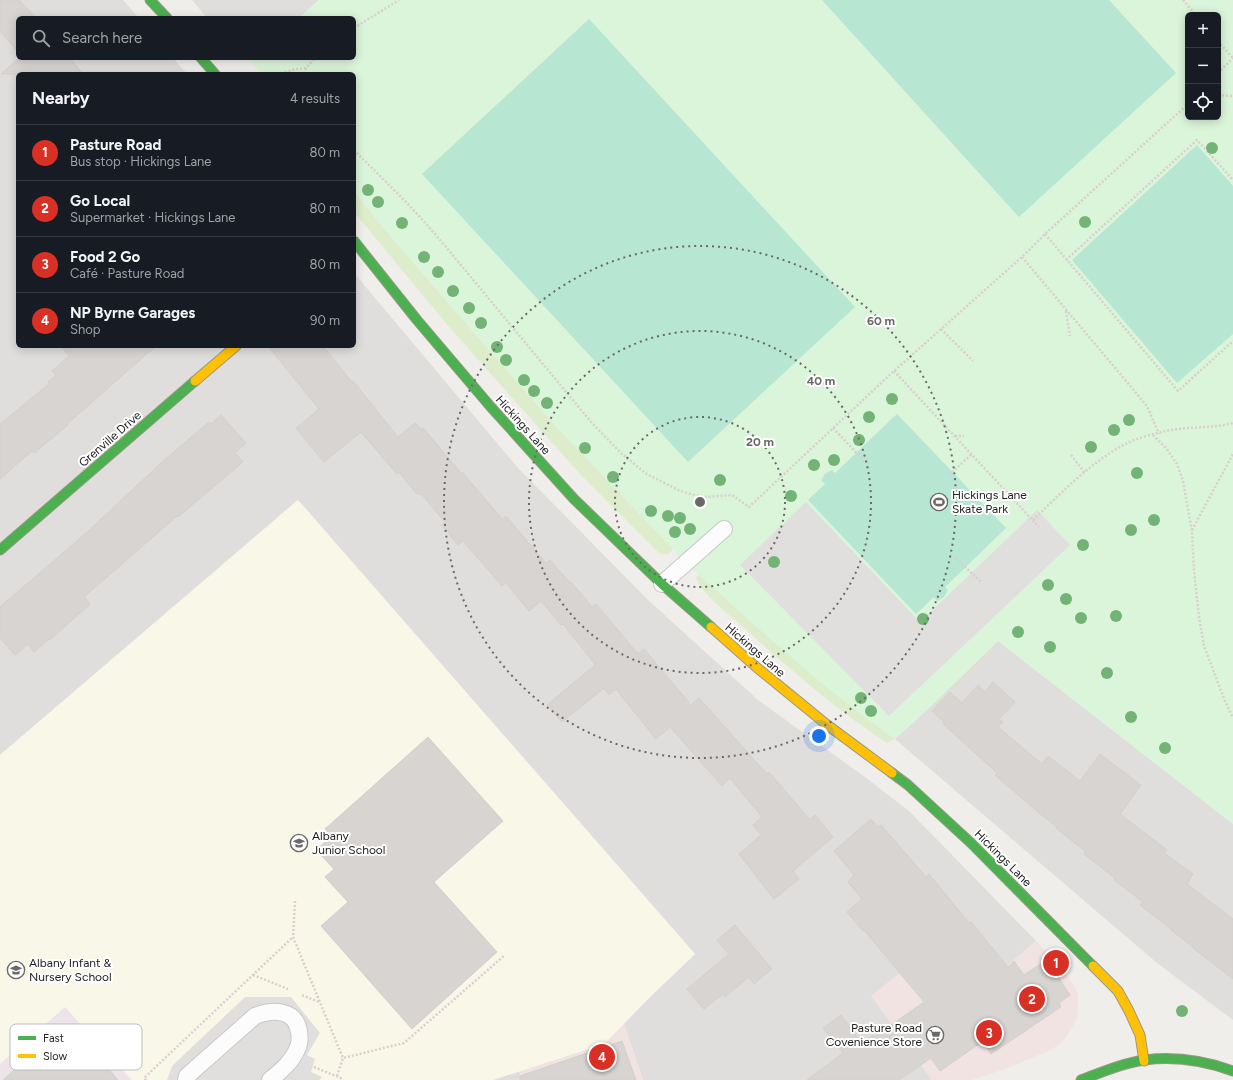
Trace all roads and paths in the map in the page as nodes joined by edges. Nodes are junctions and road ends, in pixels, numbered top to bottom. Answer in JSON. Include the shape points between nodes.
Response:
{"nodes":[{"id":1,"x":150,"y":0,"type":"edge"},
{"id":2,"x":399,"y":0,"type":"edge"},
{"id":3,"x":1183,"y":0,"type":"edge"},
{"id":4,"x":1193,"y":12,"type":"edge"},
{"id":5,"x":165,"y":16,"type":"edge"},
{"id":6,"x":356,"y":27,"type":"edge"},
{"id":7,"x":1221,"y":44,"type":"edge"},
{"id":8,"x":1233,"y":58,"type":"edge"},
{"id":9,"x":204,"y":60,"type":"edge"},
{"id":10,"x":313,"y":60,"type":"edge"},
{"id":11,"x":306,"y":68,"type":"junction"},
{"id":12,"x":1221,"y":70,"type":"edge"},
{"id":13,"x":213,"y":72,"type":"edge"},
{"id":14,"x":287,"y":72,"type":"edge"},
{"id":15,"x":306,"y":72,"type":"edge"},
{"id":16,"x":1221,"y":95,"type":"edge"},
{"id":17,"x":1233,"y":96,"type":"edge"},
{"id":18,"x":1185,"y":107,"type":"edge"},
{"id":19,"x":356,"y":152,"type":"edge"},
{"id":20,"x":1233,"y":180,"type":"edge"},
{"id":21,"x":1045,"y":234,"type":"junction"},
{"id":22,"x":356,"y":244,"type":"edge"},
{"id":23,"x":1022,"y":257,"type":"junction"},
{"id":24,"x":1066,"y":260,"type":"junction"},
{"id":25,"x":1066,"y":310,"type":"junction"},
{"id":26,"x":941,"y":329,"type":"junction"},
{"id":27,"x":1070,"y":336,"type":"dead end"},
{"id":28,"x":1233,"y":340,"type":"edge"},
{"id":29,"x":234,"y":348,"type":"edge"},
{"id":30,"x":973,"y":362,"type":"dead end"},
{"id":31,"x":894,"y":371,"type":"junction"},
{"id":32,"x":1233,"y":423,"type":"edge"},
{"id":33,"x":833,"y":428,"type":"junction"},
{"id":34,"x":1159,"y":434,"type":"junction"},
{"id":35,"x":1153,"y":435,"type":"junction"},
{"id":36,"x":955,"y":436,"type":"junction"},
{"id":37,"x":964,"y":436,"type":"dead end"},
{"id":38,"x":972,"y":454,"type":"junction"},
{"id":39,"x":1233,"y":454,"type":"edge"},
{"id":40,"x":1071,"y":455,"type":"dead end"},
{"id":41,"x":866,"y":463,"type":"dead end"},
{"id":42,"x":1085,"y":473,"type":"junction"},
{"id":43,"x":949,"y":475,"type":"dead end"},
{"id":44,"x":1033,"y":520,"type":"junction"},
{"id":45,"x":1039,"y":527,"type":"dead end"},
{"id":46,"x":724,"y":529,"type":"dead end"},
{"id":47,"x":1192,"y":531,"type":"junction"},
{"id":48,"x":0,"y":550,"type":"edge"},
{"id":49,"x":956,"y":558,"type":"dead end"},
{"id":50,"x":981,"y":582,"type":"dead end"},
{"id":51,"x":662,"y":584,"type":"junction"},
{"id":52,"x":1233,"y":718,"type":"edge"},
{"id":53,"x":295,"y":901,"type":"dead end"},
{"id":54,"x":293,"y":937,"type":"junction"},
{"id":55,"x":505,"y":955,"type":"dead end"},
{"id":56,"x":292,"y":1058,"type":"junction"},
{"id":57,"x":343,"y":1058,"type":"junction"},
{"id":58,"x":1144,"y":1061,"type":"junction"},
{"id":59,"x":1233,"y":1071,"type":"edge"},
{"id":60,"x":337,"y":1076,"type":"junction"},
{"id":61,"x":343,"y":1079,"type":"dead end"},
{"id":62,"x":146,"y":1080,"type":"edge"},
{"id":63,"x":186,"y":1080,"type":"edge"},
{"id":64,"x":270,"y":1080,"type":"edge"},
{"id":65,"x":1081,"y":1080,"type":"edge"}],
"edges":[{"from":1,"to":5,"type":"main road"},
{"from":2,"to":6,"type":"path"},
{"from":3,"to":4,"type":"path"},
{"from":7,"to":8,"type":"path"},
{"from":8,"to":12,"type":"path"},
{"from":9,"to":13,"type":"main road"},
{"from":10,"to":11,"type":"path"},
{"from":11,"to":14,"type":"path"},
{"from":11,"to":15,"type":"path"},
{"from":16,"to":17,"type":"path"},
{"from":18,"to":21,"type":"path"},
{"from":19,"to":33,"type":"path","via":[[436,235],[591,422],[645,473],[680,491],[706,496],[732,495],[749,507]]},
{"from":20,"to":24,"type":"path","via":[[1197,140]]},
{"from":21,"to":23,"type":"path"},
{"from":21,"to":24,"type":"path"},
{"from":22,"to":51,"type":"main road","name":"Hickings Lane","via":[[417,320],[527,448],[574,499]]},
{"from":23,"to":25,"type":"path"},
{"from":23,"to":26,"type":"path"},
{"from":24,"to":28,"type":"path","via":[[1178,391]]},
{"from":25,"to":27,"type":"path"},
{"from":25,"to":34,"type":"path","via":[[1147,406]]},
{"from":26,"to":30,"type":"path"},
{"from":26,"to":31,"type":"path"},
{"from":29,"to":48,"type":"main road","name":"Grenville Drive"},
{"from":31,"to":33,"type":"path"},
{"from":31,"to":36,"type":"path"},
{"from":32,"to":34,"type":"path"},
{"from":33,"to":41,"type":"path"},
{"from":34,"to":35,"type":"path"},
{"from":35,"to":42,"type":"path","via":[[1126,444]]},
{"from":35,"to":47,"type":"path","via":[[1177,464],[1183,481]]},
{"from":36,"to":37,"type":"path"},
{"from":36,"to":38,"type":"path"},
{"from":38,"to":43,"type":"path"},
{"from":38,"to":44,"type":"path"},
{"from":39,"to":47,"type":"path"},
{"from":40,"to":42,"type":"path"},
{"from":42,"to":44,"type":"path"},
{"from":44,"to":45,"type":"path"},
{"from":46,"to":51,"type":"lane"},
{"from":47,"to":52,"type":"path","via":[[1194,570],[1204,646]]},
{"from":49,"to":50,"type":"path"},
{"from":51,"to":58,"type":"main road","name":"Hickings Lane","via":[[786,692],[908,785],[971,843],[1118,991],[1140,1036]]},
{"from":53,"to":54,"type":"path"},
{"from":54,"to":57,"type":"path"},
{"from":54,"to":62,"type":"path","via":[[144,1078]]},
{"from":55,"to":57,"type":"path","via":[[404,1043]]},
{"from":56,"to":60,"type":"path"},
{"from":56,"to":63,"type":"lane","via":[[300,1038],[296,1020],[287,1013],[263,1013],[255,1016],[187,1076]]},
{"from":56,"to":64,"type":"lane","via":[[287,1066]]},
{"from":57,"to":60,"type":"path"},
{"from":58,"to":59,"type":"main road","via":[[1181,1060]]},
{"from":58,"to":65,"type":"main road"},
{"from":60,"to":61,"type":"path"}]}
